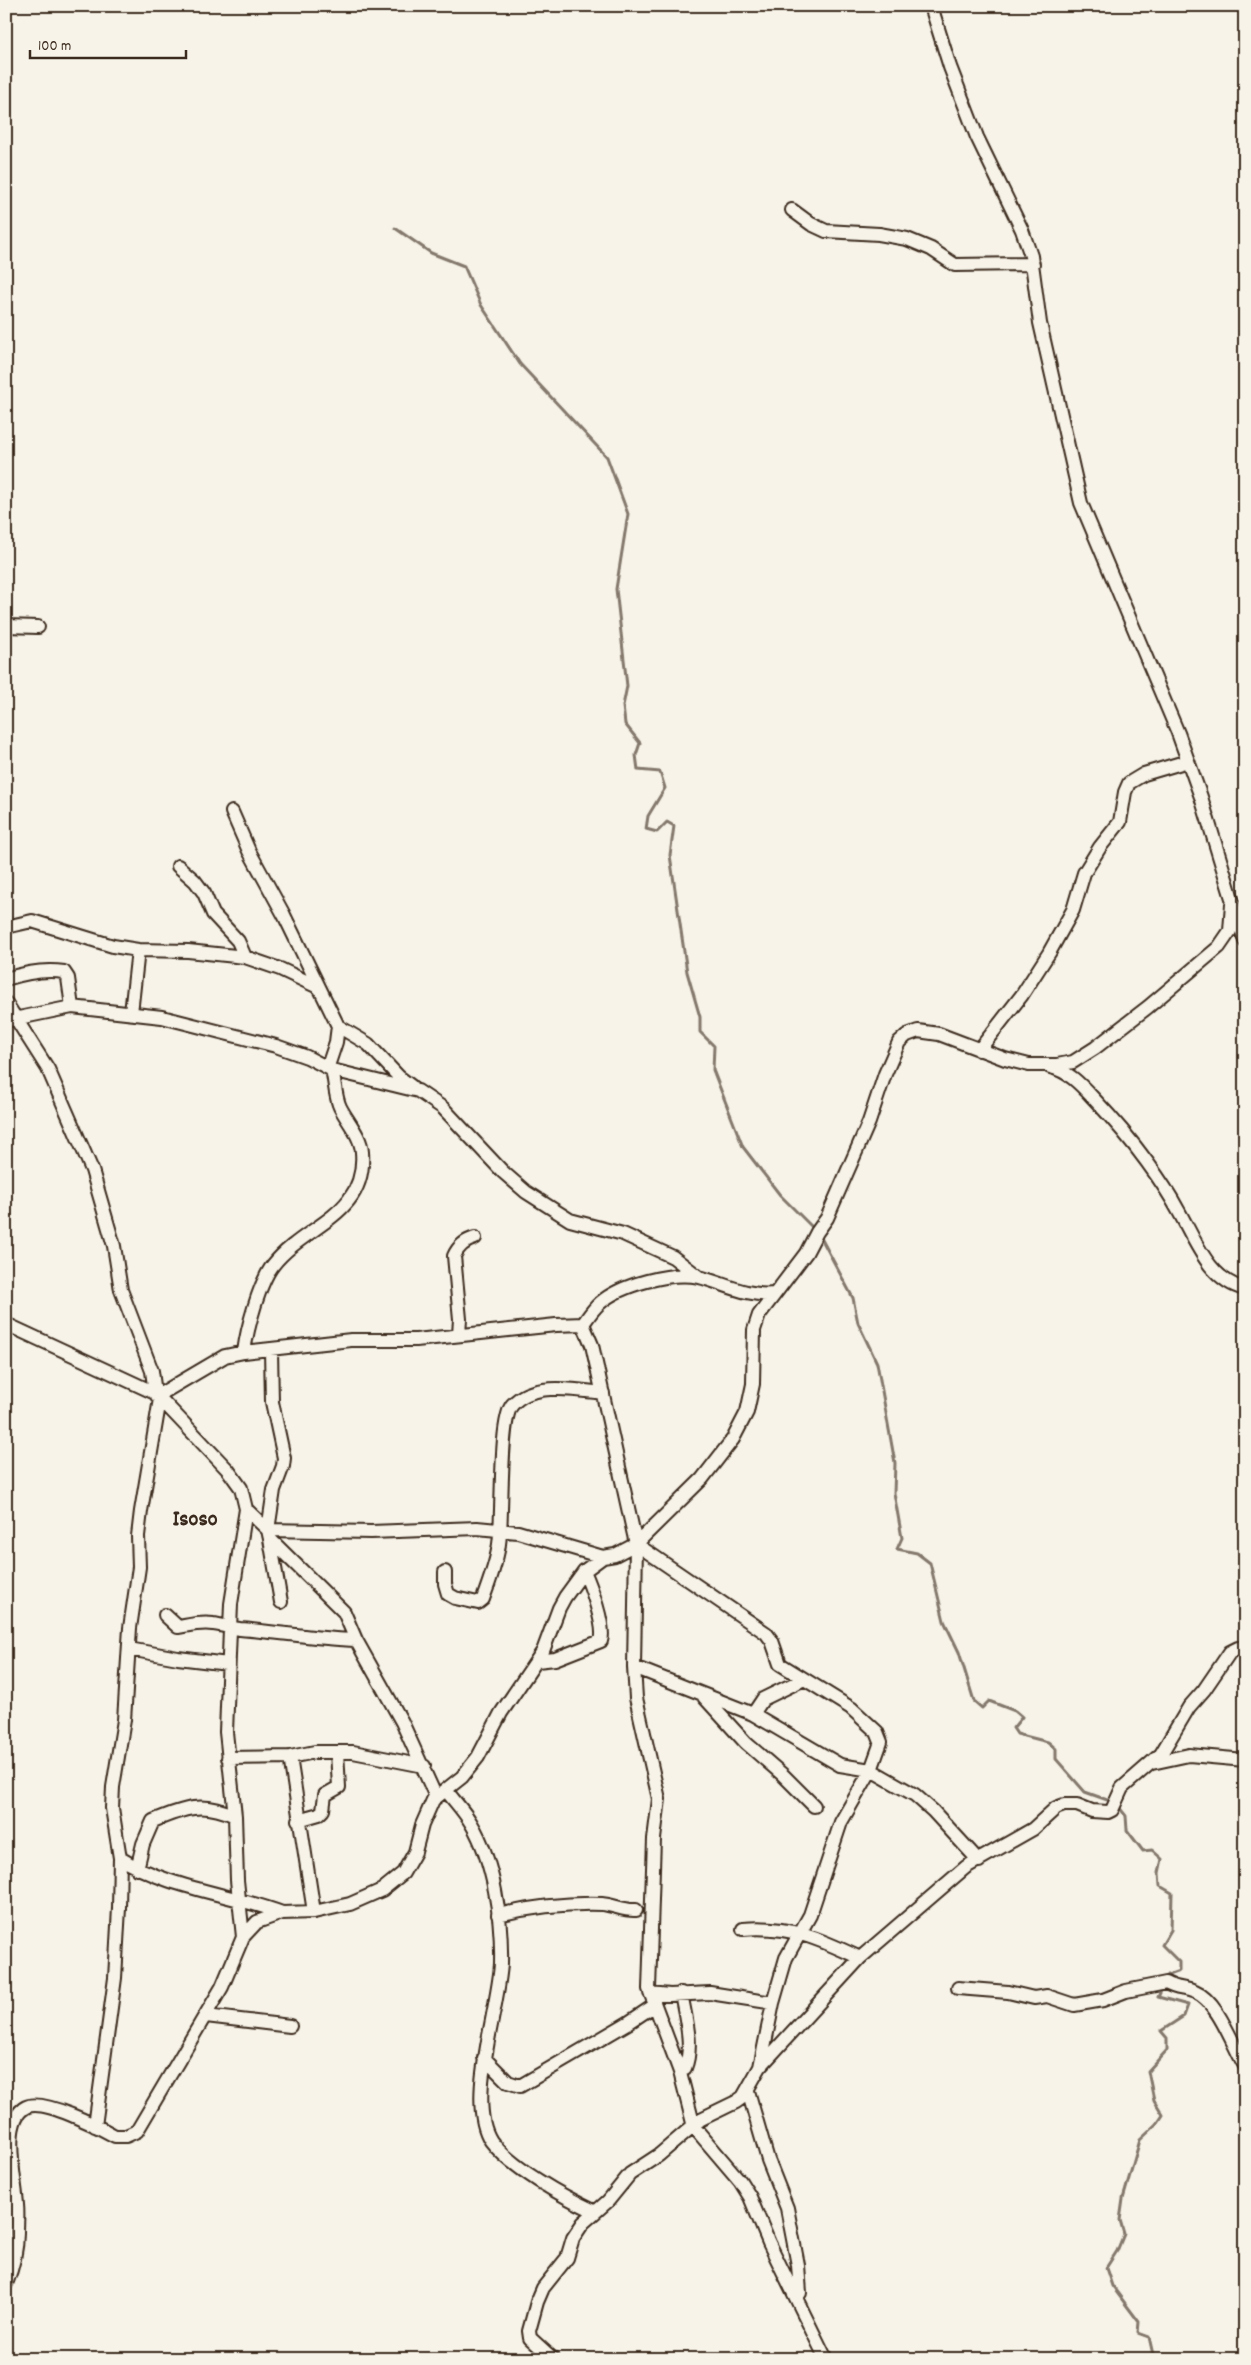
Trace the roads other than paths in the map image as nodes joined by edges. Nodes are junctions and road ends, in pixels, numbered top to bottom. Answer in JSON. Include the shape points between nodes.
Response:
{"nodes":[{"id":1,"x":931,"y":6,"type":"edge"},
{"id":2,"x":792,"y":210,"type":"dead end"},
{"id":3,"x":1032,"y":264,"type":"junction"},
{"id":4,"x":6,"y":626,"type":"edge"},
{"id":5,"x":38,"y":627,"type":"dead end"},
{"id":6,"x":1188,"y":761,"type":"junction"},
{"id":7,"x":232,"y":812,"type":"dead end"},
{"id":8,"x":178,"y":866,"type":"dead end"},
{"id":9,"x":1232,"y":904,"type":"junction"},
{"id":10,"x":6,"y":927,"type":"edge"},
{"id":11,"x":1245,"y":940,"type":"edge"},
{"id":12,"x":138,"y":950,"type":"junction"},
{"id":13,"x":245,"y":957,"type":"junction"},
{"id":14,"x":6,"y":979,"type":"edge"},
{"id":15,"x":318,"y":987,"type":"junction"},
{"id":16,"x":6,"y":1003,"type":"edge"},
{"id":17,"x":72,"y":1007,"type":"junction"},
{"id":18,"x":131,"y":1014,"type":"junction"},
{"id":19,"x":11,"y":1020,"type":"edge"},
{"id":20,"x":338,"y":1026,"type":"junction"},
{"id":21,"x":979,"y":1050,"type":"junction"},
{"id":22,"x":1043,"y":1066,"type":"junction"},
{"id":23,"x":330,"y":1068,"type":"junction"},
{"id":24,"x":418,"y":1091,"type":"junction"},
{"id":25,"x":475,"y":1238,"type":"dead end"},
{"id":26,"x":699,"y":1277,"type":"junction"},
{"id":27,"x":1245,"y":1289,"type":"edge"},
{"id":28,"x":774,"y":1294,"type":"junction"},
{"id":29,"x":6,"y":1324,"type":"edge"},
{"id":30,"x":583,"y":1324,"type":"junction"},
{"id":31,"x":459,"y":1335,"type":"junction"},
{"id":32,"x":271,"y":1350,"type":"junction"},
{"id":33,"x":244,"y":1352,"type":"junction"},
{"id":34,"x":603,"y":1393,"type":"junction"},
{"id":35,"x":158,"y":1396,"type":"junction"},
{"id":36,"x":246,"y":1509,"type":"junction"},
{"id":37,"x":499,"y":1532,"type":"junction"},
{"id":38,"x":269,"y":1534,"type":"junction"},
{"id":39,"x":636,"y":1544,"type":"junction"},
{"id":40,"x":602,"y":1557,"type":"junction"},
{"id":41,"x":584,"y":1571,"type":"junction"},
{"id":42,"x":445,"y":1572,"type":"dead end"},
{"id":43,"x":281,"y":1602,"type":"dead end"},
{"id":44,"x":165,"y":1614,"type":"dead end"},
{"id":45,"x":229,"y":1628,"type":"junction"},
{"id":46,"x":356,"y":1640,"type":"junction"},
{"id":47,"x":1245,"y":1648,"type":"edge"},
{"id":48,"x":128,"y":1649,"type":"junction"},
{"id":49,"x":537,"y":1661,"type":"junction"},
{"id":50,"x":228,"y":1664,"type":"junction"},
{"id":51,"x":634,"y":1667,"type":"junction"},
{"id":52,"x":804,"y":1679,"type":"junction"},
{"id":53,"x":701,"y":1693,"type":"junction"},
{"id":54,"x":753,"y":1714,"type":"junction"},
{"id":55,"x":337,"y":1752,"type":"junction"},
{"id":56,"x":290,"y":1757,"type":"junction"},
{"id":57,"x":228,"y":1758,"type":"junction"},
{"id":58,"x":1245,"y":1760,"type":"edge"},
{"id":59,"x":1152,"y":1763,"type":"junction"},
{"id":60,"x":424,"y":1766,"type":"junction"},
{"id":61,"x":871,"y":1770,"type":"junction"},
{"id":62,"x":441,"y":1793,"type":"junction"},
{"id":63,"x":814,"y":1806,"type":"dead end"},
{"id":64,"x":235,"y":1816,"type":"junction"},
{"id":65,"x":298,"y":1820,"type":"junction"},
{"id":66,"x":120,"y":1858,"type":"junction"},
{"id":67,"x":978,"y":1861,"type":"junction"},
{"id":68,"x":137,"y":1869,"type":"junction"},
{"id":69,"x":238,"y":1900,"type":"junction"},
{"id":70,"x":636,"y":1910,"type":"dead end"},
{"id":71,"x":314,"y":1912,"type":"junction"},
{"id":72,"x":282,"y":1913,"type":"junction"},
{"id":73,"x":498,"y":1915,"type":"junction"},
{"id":74,"x":743,"y":1929,"type":"dead end"},
{"id":75,"x":798,"y":1934,"type":"junction"},
{"id":76,"x":243,"y":1937,"type":"junction"},
{"id":77,"x":860,"y":1958,"type":"junction"},
{"id":78,"x":958,"y":1988,"type":"dead end"},
{"id":79,"x":682,"y":1993,"type":"junction"},
{"id":80,"x":653,"y":1999,"type":"junction"},
{"id":81,"x":774,"y":2003,"type":"junction"},
{"id":82,"x":206,"y":2016,"type":"junction"},
{"id":83,"x":290,"y":2026,"type":"dead end"},
{"id":84,"x":484,"y":2058,"type":"junction"},
{"id":85,"x":1245,"y":2066,"type":"edge"},
{"id":86,"x":760,"y":2067,"type":"junction"},
{"id":87,"x":685,"y":2068,"type":"dead end"},
{"id":88,"x":748,"y":2091,"type":"junction"},
{"id":89,"x":95,"y":2126,"type":"junction"},
{"id":90,"x":694,"y":2127,"type":"junction"},
{"id":91,"x":594,"y":2211,"type":"junction"},
{"id":92,"x":6,"y":2284,"type":"edge"},
{"id":93,"x":801,"y":2304,"type":"junction"},
{"id":94,"x":553,"y":2359,"type":"edge"},
{"id":95,"x":826,"y":2359,"type":"edge"}],
"edges":[{"from":1,"to":3,"type":"street","via":[[976,137],[1022,230]]},
{"from":2,"to":3,"type":"street","via":[[826,231],[907,239],[931,249],[955,265]]},
{"from":3,"to":6,"type":"street","via":[[1040,323],[1081,503]]},
{"from":4,"to":5,"type":"street"},
{"from":6,"to":9,"type":"street"},
{"from":6,"to":21,"type":"street","via":[[1144,774],[1129,783],[1120,822],[1084,873],[1070,915],[1034,977]]},
{"from":7,"to":15,"type":"street"},
{"from":8,"to":13,"type":"street","via":[[204,892],[213,914],[238,941]]},
{"from":9,"to":11,"type":"street"},
{"from":9,"to":22,"type":"street","via":[[1230,931],[1225,940],[1148,1007],[1073,1062]]},
{"from":10,"to":12,"type":"street","via":[[32,921],[98,942]]},
{"from":12,"to":13,"type":"street"},
{"from":12,"to":18,"type":"street"},
{"from":13,"to":15,"type":"street"},
{"from":14,"to":17,"type":"street","via":[[23,973],[64,972],[68,978]]},
{"from":15,"to":20,"type":"street"},
{"from":16,"to":19,"type":"street"},
{"from":17,"to":18,"type":"street"},
{"from":17,"to":19,"type":"street"},
{"from":18,"to":23,"type":"street","via":[[162,1017],[232,1034],[276,1046]]},
{"from":19,"to":35,"type":"street","via":[[48,1068],[92,1170],[114,1246],[121,1290],[152,1371]]},
{"from":20,"to":23,"type":"street"},
{"from":20,"to":24,"type":"street","via":[[368,1044],[399,1077]]},
{"from":21,"to":22,"type":"street"},
{"from":21,"to":28,"type":"street","via":[[939,1034],[918,1032],[899,1042],[828,1218]]},
{"from":22,"to":27,"type":"street","via":[[1063,1071],[1102,1107],[1147,1162],[1179,1210],[1206,1261],[1228,1283]]},
{"from":23,"to":24,"type":"street"},
{"from":23,"to":33,"type":"street","via":[[339,1106],[362,1149],[360,1181],[343,1208],[285,1251],[271,1268],[251,1318]]},
{"from":24,"to":26,"type":"street","via":[[443,1108],[526,1192],[570,1220],[623,1234],[673,1256]]},
{"from":25,"to":31,"type":"street","via":[[462,1245],[454,1256]]},
{"from":26,"to":28,"type":"street","via":[[741,1291]]},
{"from":26,"to":30,"type":"street","via":[[662,1278],[626,1289],[601,1302]]},
{"from":28,"to":39,"type":"street","via":[[759,1314],[754,1330],[753,1384],[747,1412],[733,1439],[702,1479]]},
{"from":29,"to":35,"type":"street"},
{"from":30,"to":31,"type":"street"},
{"from":30,"to":34,"type":"street","via":[[592,1345]]},
{"from":31,"to":32,"type":"street","via":[[393,1342],[351,1340]]},
{"from":32,"to":33,"type":"street"},
{"from":32,"to":38,"type":"street","via":[[272,1410],[284,1466],[274,1490]]},
{"from":33,"to":35,"type":"street","via":[[225,1356]]},
{"from":34,"to":37,"type":"street","via":[[564,1389],[533,1391],[512,1405],[507,1419]]},
{"from":34,"to":39,"type":"street"},
{"from":35,"to":36,"type":"street","via":[[228,1470],[241,1488]]},
{"from":35,"to":48,"type":"street","via":[[138,1536],[139,1567]]},
{"from":36,"to":38,"type":"street"},
{"from":36,"to":45,"type":"street"},
{"from":37,"to":38,"type":"street","via":[[477,1528]]},
{"from":37,"to":40,"type":"street","via":[[518,1532]]},
{"from":37,"to":42,"type":"street","via":[[500,1544],[483,1599],[478,1603],[448,1594]]},
{"from":38,"to":43,"type":"street"},
{"from":38,"to":46,"type":"street","via":[[344,1612]]},
{"from":39,"to":40,"type":"street","via":[[615,1555]]},
{"from":39,"to":51,"type":"street"},
{"from":39,"to":52,"type":"street","via":[[766,1633],[780,1664]]},
{"from":40,"to":41,"type":"street"},
{"from":41,"to":49,"type":"street","via":[[559,1608]]},
{"from":41,"to":49,"type":"street","via":[[603,1636],[601,1640],[555,1659]]},
{"from":44,"to":45,"type":"street","via":[[178,1627],[200,1623]]},
{"from":45,"to":46,"type":"street"},
{"from":45,"to":50,"type":"street"},
{"from":46,"to":60,"type":"street"},
{"from":47,"to":59,"type":"street","via":[[1230,1652],[1188,1707],[1167,1746]]},
{"from":48,"to":50,"type":"street"},
{"from":48,"to":66,"type":"street","via":[[124,1720],[112,1808]]},
{"from":49,"to":62,"type":"street","via":[[501,1713],[478,1757],[462,1778]]},
{"from":50,"to":57,"type":"street"},
{"from":51,"to":53,"type":"street"},
{"from":51,"to":80,"type":"street","via":[[636,1698],[659,1799],[654,1839]]},
{"from":52,"to":54,"type":"street","via":[[763,1699]]},
{"from":52,"to":61,"type":"street","via":[[852,1708],[878,1732],[880,1742]]},
{"from":53,"to":54,"type":"street"},
{"from":53,"to":63,"type":"street","via":[[746,1742]]},
{"from":54,"to":61,"type":"street","via":[[840,1765]]},
{"from":55,"to":56,"type":"street"},
{"from":55,"to":60,"type":"street","via":[[353,1752]]},
{"from":55,"to":65,"type":"street","via":[[339,1787],[325,1795],[323,1810],[319,1814]]},
{"from":56,"to":57,"type":"street"},
{"from":56,"to":65,"type":"street"},
{"from":57,"to":64,"type":"street"},
{"from":58,"to":59,"type":"street","via":[[1189,1755]]},
{"from":59,"to":67,"type":"street","via":[[1122,1788],[1112,1810],[1064,1805],[1056,1808],[1033,1829]]},
{"from":60,"to":62,"type":"street"},
{"from":61,"to":67,"type":"street","via":[[915,1795]]},
{"from":61,"to":75,"type":"street","via":[[841,1822],[817,1898]]},
{"from":62,"to":71,"type":"street","via":[[427,1810],[409,1865],[393,1883],[350,1904]]},
{"from":62,"to":73,"type":"street","via":[[471,1822],[481,1841]]},
{"from":64,"to":68,"type":"street","via":[[219,1808],[202,1806],[177,1811],[153,1821]]},
{"from":64,"to":69,"type":"street"},
{"from":65,"to":71,"type":"street"},
{"from":66,"to":68,"type":"street"},
{"from":66,"to":89,"type":"street","via":[[115,1978]]},
{"from":67,"to":77,"type":"street","via":[[948,1881]]},
{"from":68,"to":69,"type":"street","via":[[176,1884]]},
{"from":69,"to":72,"type":"street"},
{"from":69,"to":76,"type":"street"},
{"from":70,"to":73,"type":"street","via":[[625,1911],[599,1904],[547,1906]]},
{"from":71,"to":72,"type":"street"},
{"from":72,"to":76,"type":"street","via":[[257,1922]]},
{"from":73,"to":84,"type":"street","via":[[499,1985]]},
{"from":74,"to":75,"type":"street","via":[[767,1928]]},
{"from":75,"to":77,"type":"street","via":[[814,1936]]},
{"from":75,"to":81,"type":"street","via":[[786,1958]]},
{"from":76,"to":82,"type":"street"},
{"from":77,"to":86,"type":"street"},
{"from":78,"to":85,"type":"street","via":[[1008,1992],[1034,1998],[1047,1996],[1074,2005],[1166,1983],[1176,1989],[1195,1992],[1207,2000]]},
{"from":79,"to":80,"type":"street"},
{"from":79,"to":81,"type":"street","via":[[710,1993]]},
{"from":79,"to":87,"type":"street","via":[[689,2048]]},
{"from":80,"to":84,"type":"street","via":[[628,2023],[520,2086],[508,2082]]},
{"from":80,"to":90,"type":"street","via":[[680,2072]]},
{"from":81,"to":86,"type":"street"},
{"from":82,"to":83,"type":"street"},
{"from":82,"to":89,"type":"street","via":[[137,2131],[115,2136]]},
{"from":84,"to":91,"type":"street","via":[[481,2118],[492,2141],[523,2171]]},
{"from":86,"to":88,"type":"street"},
{"from":88,"to":90,"type":"street","via":[[736,2102],[701,2119]]},
{"from":88,"to":93,"type":"street","via":[[768,2160],[787,2208],[798,2265]]},
{"from":89,"to":92,"type":"street","via":[[38,2105],[26,2106],[18,2114],[10,2147],[17,2205],[16,2252]]},
{"from":90,"to":91,"type":"street","via":[[630,2174],[608,2201]]},
{"from":90,"to":93,"type":"street","via":[[745,2189]]},
{"from":91,"to":94,"type":"street","via":[[573,2238],[567,2258],[543,2288],[532,2317],[530,2338]]},
{"from":93,"to":95,"type":"street"}]}
